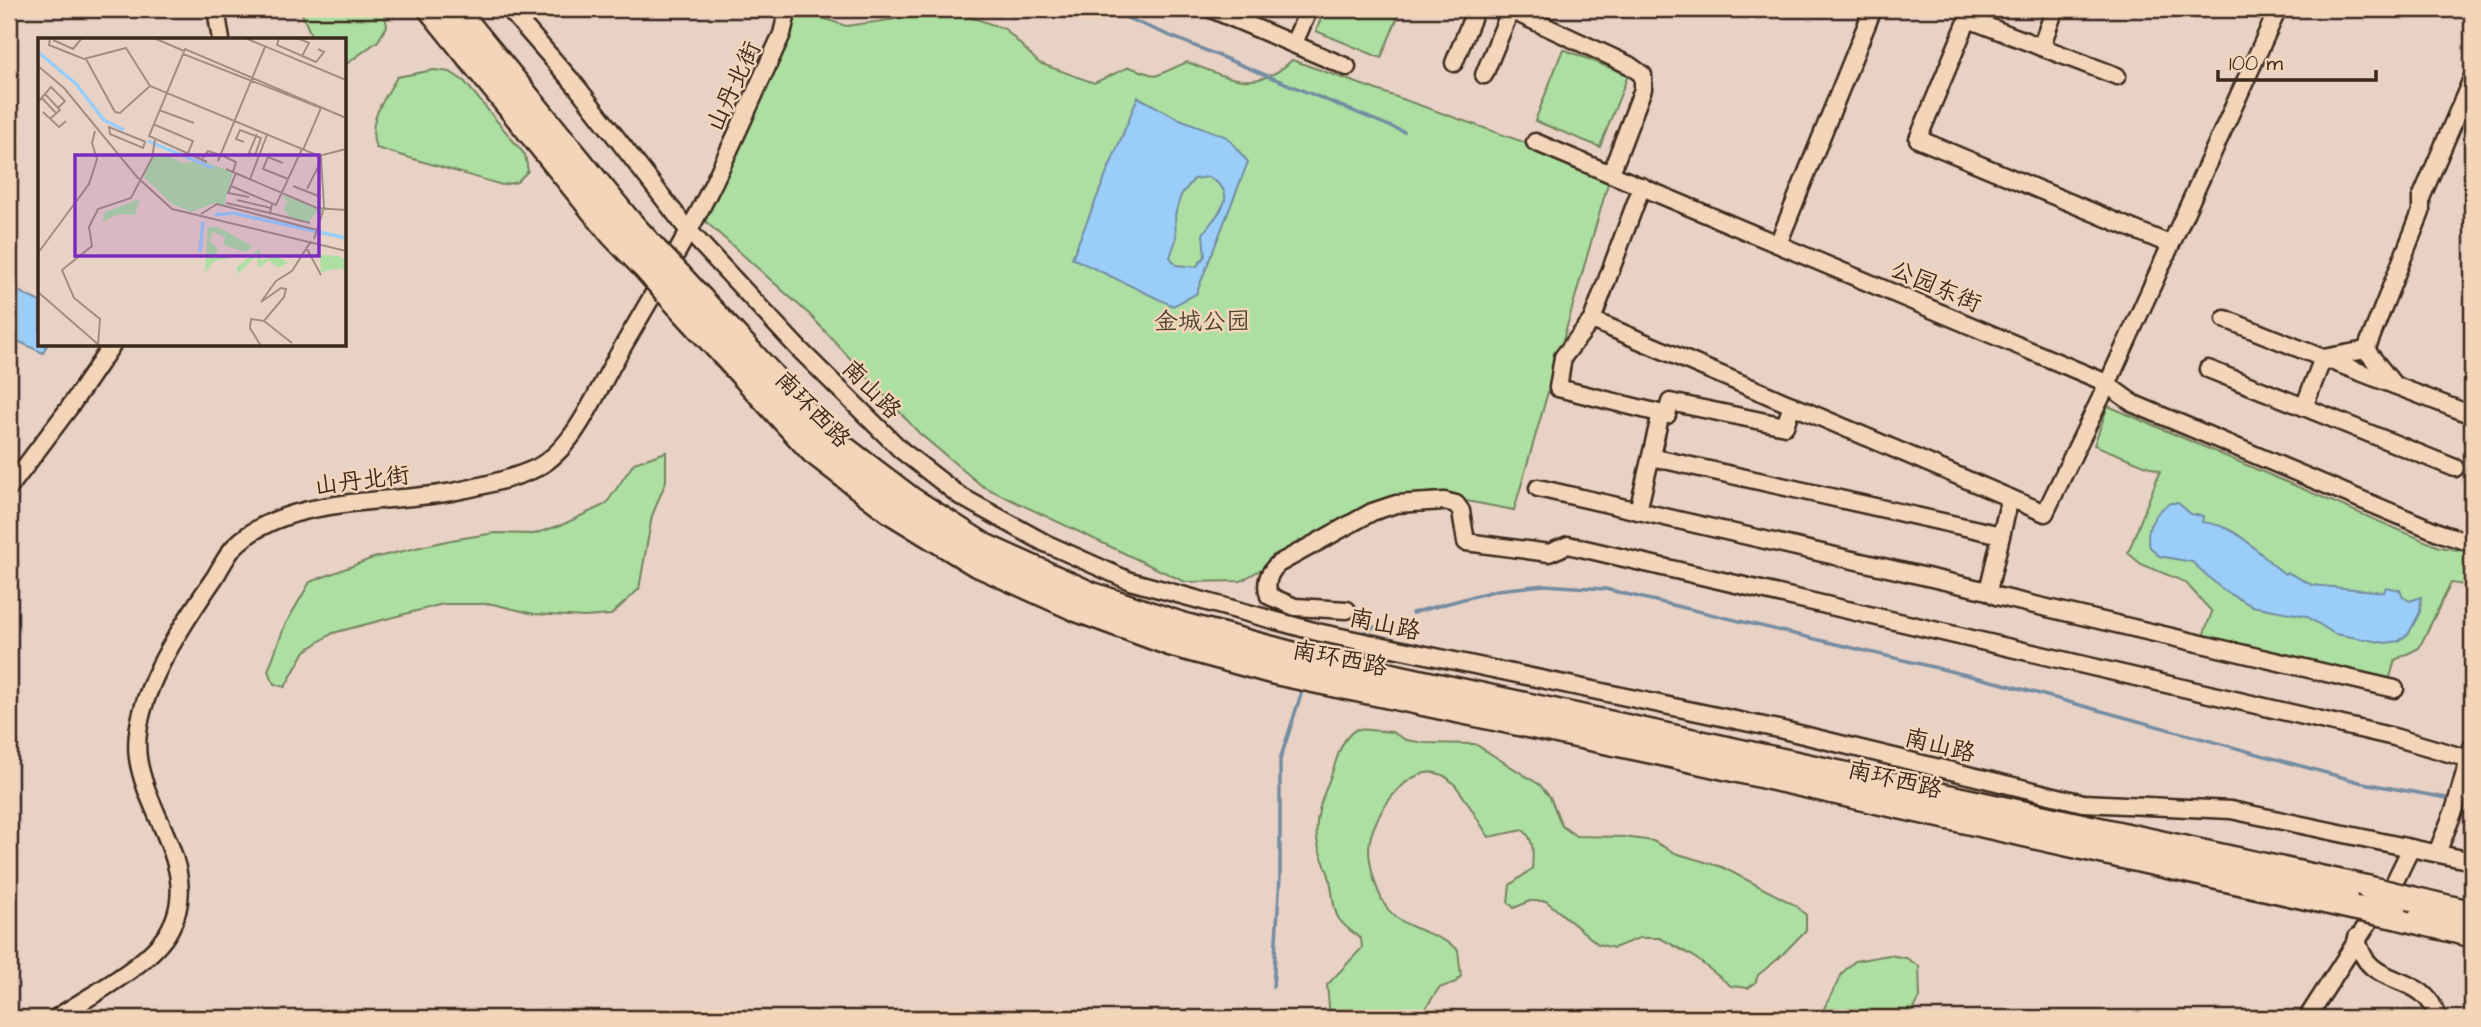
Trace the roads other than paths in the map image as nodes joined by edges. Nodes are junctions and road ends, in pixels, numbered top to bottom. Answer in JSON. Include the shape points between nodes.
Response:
{"nodes":[{"id":1,"x":216,"y":9,"type":"edge"},
{"id":2,"x":430,"y":9,"type":"edge"},
{"id":3,"x":456,"y":9,"type":"edge"},
{"id":4,"x":509,"y":9,"type":"edge"},
{"id":5,"x":788,"y":9,"type":"edge"},
{"id":6,"x":1210,"y":9,"type":"edge"},
{"id":7,"x":1309,"y":9,"type":"edge"},
{"id":8,"x":1476,"y":9,"type":"edge"},
{"id":9,"x":1510,"y":9,"type":"edge"},
{"id":10,"x":1873,"y":9,"type":"edge"},
{"id":11,"x":2055,"y":9,"type":"edge"},
{"id":12,"x":2278,"y":9,"type":"edge"},
{"id":13,"x":221,"y":38,"type":"edge"},
{"id":14,"x":1294,"y":43,"type":"junction"},
{"id":15,"x":2041,"y":47,"type":"junction"},
{"id":16,"x":1454,"y":63,"type":"dead end"},
{"id":17,"x":1347,"y":67,"type":"dead end"},
{"id":18,"x":1484,"y":75,"type":"dead end"},
{"id":19,"x":2117,"y":76,"type":"dead end"},
{"id":20,"x":2472,"y":79,"type":"edge"},
{"id":21,"x":1535,"y":142,"type":"dead end"},
{"id":22,"x":1611,"y":173,"type":"junction"},
{"id":23,"x":1642,"y":186,"type":"junction"},
{"id":24,"x":688,"y":230,"type":"junction"},
{"id":25,"x":1778,"y":244,"type":"junction"},
{"id":26,"x":2169,"y":244,"type":"junction"},
{"id":27,"x":650,"y":259,"type":"junction"},
{"id":28,"x":674,"y":284,"type":"junction"},
{"id":29,"x":2225,"y":319,"type":"dead end"},
{"id":30,"x":1592,"y":320,"type":"junction"},
{"id":31,"x":111,"y":346,"type":"edge"},
{"id":32,"x":2366,"y":351,"type":"junction"},
{"id":33,"x":2323,"y":358,"type":"junction"},
{"id":34,"x":2208,"y":369,"type":"dead end"},
{"id":35,"x":2107,"y":385,"type":"junction"},
{"id":36,"x":2394,"y":385,"type":"junction"},
{"id":37,"x":1792,"y":405,"type":"junction"},
{"id":38,"x":2304,"y":407,"type":"junction"},
{"id":39,"x":1661,"y":413,"type":"junction"},
{"id":40,"x":2472,"y":415,"type":"edge"},
{"id":41,"x":1651,"y":457,"type":"junction"},
{"id":42,"x":2455,"y":468,"type":"dead end"},
{"id":43,"x":9,"y":488,"type":"edge"},
{"id":44,"x":1538,"y":488,"type":"dead end"},
{"id":45,"x":2010,"y":498,"type":"junction"},
{"id":46,"x":1637,"y":511,"type":"junction"},
{"id":47,"x":2001,"y":535,"type":"junction"},
{"id":48,"x":2472,"y":543,"type":"edge"},
{"id":49,"x":1988,"y":591,"type":"junction"},
{"id":50,"x":1295,"y":607,"type":"junction"},
{"id":51,"x":1346,"y":610,"type":"dead end"},
{"id":52,"x":1289,"y":626,"type":"junction"},
{"id":53,"x":1383,"y":683,"type":"junction"},
{"id":54,"x":2395,"y":689,"type":"dead end"},
{"id":55,"x":2469,"y":760,"type":"edge"},
{"id":56,"x":2411,"y":848,"type":"junction"},
{"id":57,"x":2437,"y":853,"type":"junction"},
{"id":58,"x":2472,"y":861,"type":"edge"},
{"id":59,"x":2472,"y":913,"type":"edge"},
{"id":60,"x":2472,"y":935,"type":"edge"},
{"id":61,"x":2357,"y":937,"type":"junction"},
{"id":62,"x":56,"y":1018,"type":"edge"},
{"id":63,"x":2307,"y":1018,"type":"edge"},
{"id":64,"x":2438,"y":1018,"type":"edge"}],
"edges":[{"from":1,"to":13,"type":"street"},
{"from":2,"to":27,"type":"highway","name":"南环西路","via":[[612,234]]},
{"from":3,"to":27,"type":"highway","name":"南环西路","via":[[628,220]]},
{"from":4,"to":24,"type":"street","name":"南山路","via":[[577,86]]},
{"from":5,"to":24,"type":"street","name":"山丹北街","via":[[782,34]]},
{"from":6,"to":14,"type":"street"},
{"from":7,"to":14,"type":"street"},
{"from":8,"to":16,"type":"street"},
{"from":9,"to":18,"type":"street"},
{"from":9,"to":22,"type":"street","via":[[1643,75],[1643,89]]},
{"from":10,"to":25,"type":"street"},
{"from":11,"to":15,"type":"street"},
{"from":12,"to":26,"type":"street"},
{"from":14,"to":17,"type":"street"},
{"from":15,"to":19,"type":"street"},
{"from":15,"to":26,"type":"street","via":[[1968,19],[1918,139]]},
{"from":20,"to":32,"type":"street","via":[[2420,198],[2421,212]]},
{"from":21,"to":22,"type":"street","name":"公园东街"},
{"from":22,"to":23,"type":"street","name":"公园东街"},
{"from":23,"to":25,"type":"street","name":"公园东街"},
{"from":23,"to":30,"type":"street"},
{"from":24,"to":52,"type":"street","name":"南山路","via":[[901,450],[960,496],[1045,543],[1130,581]]},
{"from":24,"to":62,"type":"street","name":"山丹北街","via":[[571,435],[546,462],[453,492],[303,510],[270,524],[234,548],[155,677],[138,735],[138,760],[179,873],[180,902],[174,921],[150,954]]},
{"from":25,"to":35,"type":"street","name":"公园东街"},
{"from":26,"to":35,"type":"street"},
{"from":27,"to":28,"type":"highway","name":"南环西路","bridge":true},
{"from":28,"to":53,"type":"highway","name":"南环西路","via":[[828,436],[911,499],[985,546],[1091,594]]},
{"from":28,"to":53,"type":"highway","name":"南环西路","via":[[813,452],[891,512],[974,563],[1078,610],[1171,644],[1273,671]]},
{"from":29,"to":33,"type":"street"},
{"from":30,"to":37,"type":"street"},
{"from":30,"to":39,"type":"street","via":[[1563,357],[1558,388]]},
{"from":31,"to":43,"type":"street"},
{"from":32,"to":33,"type":"street"},
{"from":32,"to":36,"type":"street"},
{"from":33,"to":36,"type":"street"},
{"from":33,"to":38,"type":"street"},
{"from":34,"to":38,"type":"street"},
{"from":35,"to":45,"type":"street","via":[[2045,513]]},
{"from":35,"to":48,"type":"street","name":"公园东街","via":[[2134,404]]},
{"from":36,"to":40,"type":"street"},
{"from":37,"to":39,"type":"street","via":[[1785,426],[1670,402],[1667,415]]},
{"from":37,"to":45,"type":"street"},
{"from":38,"to":42,"type":"street"},
{"from":39,"to":41,"type":"street"},
{"from":41,"to":46,"type":"street"},
{"from":41,"to":47,"type":"street"},
{"from":44,"to":46,"type":"street"},
{"from":45,"to":47,"type":"street"},
{"from":46,"to":49,"type":"street"},
{"from":47,"to":49,"type":"street"},
{"from":49,"to":54,"type":"street"},
{"from":50,"to":51,"type":"street"},
{"from":50,"to":52,"type":"street"},
{"from":50,"to":55,"type":"street","via":[[1269,597],[1268,578],[1278,564],[1371,512],[1396,504],[1444,501],[1461,511],[1465,542],[1549,553],[1568,545],[2394,737]]},
{"from":52,"to":56,"type":"street","name":"南山路","via":[[1783,730],[2083,803],[2231,810]]},
{"from":53,"to":59,"type":"highway","name":"南环西路","bridge":true},
{"from":53,"to":60,"type":"highway","name":"南环西路","bridge":true},
{"from":55,"to":57,"type":"street"},
{"from":56,"to":57,"type":"street","name":"南山路"},
{"from":56,"to":61,"type":"street","via":[[2394,883]]},
{"from":57,"to":58,"type":"street","name":"南山路"},
{"from":61,"to":63,"type":"street"},
{"from":61,"to":64,"type":"street","via":[[2365,962],[2374,971],[2418,988]]}]}
